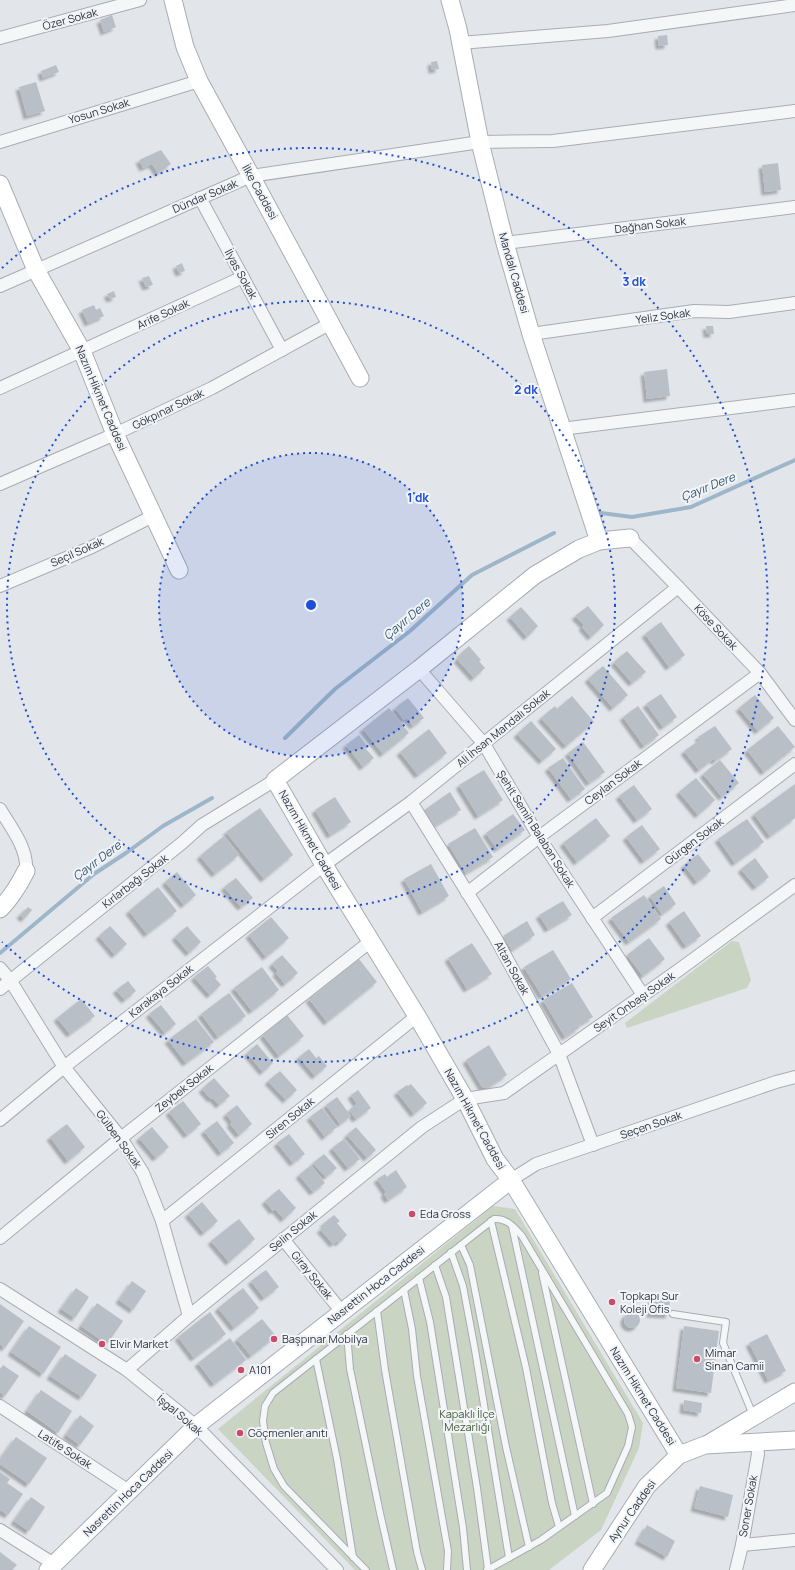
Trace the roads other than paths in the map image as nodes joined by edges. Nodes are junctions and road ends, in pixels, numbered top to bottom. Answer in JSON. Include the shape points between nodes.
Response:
{"nodes":[{"id":1,"x":140,"y":0,"type":"edge"},
{"id":2,"x":173,"y":0,"type":"edge"},
{"id":3,"x":450,"y":0,"type":"edge"},
{"id":4,"x":795,"y":5,"type":"edge"},
{"id":5,"x":0,"y":38,"type":"edge"},
{"id":6,"x":460,"y":43,"type":"junction"},
{"id":7,"x":199,"y":82,"type":"junction"},
{"id":8,"x":795,"y":112,"type":"edge"},
{"id":9,"x":0,"y":142,"type":"edge"},
{"id":10,"x":480,"y":142,"type":"junction"},
{"id":11,"x":251,"y":176,"type":"junction"},
{"id":12,"x":1,"y":189,"type":"edge"},
{"id":13,"x":200,"y":198,"type":"junction"},
{"id":14,"x":795,"y":207,"type":"edge"},
{"id":15,"x":505,"y":243,"type":"junction"},
{"id":16,"x":36,"y":270,"type":"junction"},
{"id":17,"x":243,"y":277,"type":"junction"},
{"id":18,"x":0,"y":286,"type":"edge"},
{"id":19,"x":795,"y":303,"type":"edge"},
{"id":20,"x":331,"y":323,"type":"junction"},
{"id":21,"x":531,"y":334,"type":"junction"},
{"id":22,"x":282,"y":350,"type":"junction"},
{"id":23,"x":82,"y":351,"type":"junction"},
{"id":24,"x":360,"y":378,"type":"dead end"},
{"id":25,"x":0,"y":388,"type":"edge"},
{"id":26,"x":795,"y":400,"type":"edge"},
{"id":27,"x":561,"y":429,"type":"junction"},
{"id":28,"x":115,"y":434,"type":"junction"},
{"id":29,"x":0,"y":484,"type":"edge"},
{"id":30,"x":153,"y":516,"type":"junction"},
{"id":31,"x":630,"y":538,"type":"joint"},
{"id":32,"x":599,"y":541,"type":"junction"},
{"id":33,"x":178,"y":570,"type":"dead end"},
{"id":34,"x":1,"y":580,"type":"edge"},
{"id":35,"x":678,"y":587,"type":"junction"},
{"id":36,"x":419,"y":669,"type":"junction"},
{"id":37,"x":760,"y":674,"type":"junction"},
{"id":38,"x":795,"y":720,"type":"edge"},
{"id":39,"x":484,"y":744,"type":"junction"},
{"id":40,"x":795,"y":764,"type":"edge"},
{"id":41,"x":275,"y":780,"type":"junction"},
{"id":42,"x":411,"y":802,"type":"junction"},
{"id":43,"x":0,"y":809,"type":"edge"},
{"id":44,"x":539,"y":837,"type":"junction"},
{"id":45,"x":324,"y":865,"type":"junction"},
{"id":46,"x":26,"y":871,"type":"joint"},
{"id":47,"x":795,"y":885,"type":"edge"},
{"id":48,"x":467,"y":893,"type":"junction"},
{"id":49,"x":0,"y":909,"type":"edge"},
{"id":50,"x":592,"y":918,"type":"junction"},
{"id":51,"x":371,"y":941,"type":"junction"},
{"id":52,"x":0,"y":968,"type":"edge"},
{"id":53,"x":10,"y":980,"type":"junction"},
{"id":54,"x":0,"y":989,"type":"edge"},
{"id":55,"x":643,"y":995,"type":"junction"},
{"id":56,"x":417,"y":1016,"type":"junction"},
{"id":57,"x":559,"y":1054,"type":"junction"},
{"id":58,"x":64,"y":1067,"type":"junction"},
{"id":59,"x":795,"y":1077,"type":"edge"},
{"id":60,"x":465,"y":1099,"type":"junction"},
{"id":61,"x":0,"y":1120,"type":"edge"},
{"id":62,"x":121,"y":1138,"type":"junction"},
{"id":63,"x":593,"y":1145,"type":"junction"},
{"id":64,"x":511,"y":1180,"type":"junction"},
{"id":65,"x":162,"y":1221,"type":"junction"},
{"id":66,"x":490,"y":1221,"type":"junction"},
{"id":67,"x":512,"y":1224,"type":"junction"},
{"id":68,"x":0,"y":1238,"type":"edge"},
{"id":69,"x":283,"y":1239,"type":"junction"},
{"id":70,"x":461,"y":1245,"type":"junction"},
{"id":71,"x":451,"y":1252,"type":"junction"},
{"id":72,"x":435,"y":1265,"type":"junction"},
{"id":73,"x":541,"y":1267,"type":"junction"},
{"id":74,"x":419,"y":1278,"type":"junction"},
{"id":75,"x":0,"y":1288,"type":"edge"},
{"id":76,"x":404,"y":1290,"type":"junction"},
{"id":77,"x":377,"y":1311,"type":"junction"},
{"id":78,"x":342,"y":1312,"type":"junction"},
{"id":79,"x":673,"y":1314,"type":"dead end"},
{"id":80,"x":189,"y":1316,"type":"junction"},
{"id":81,"x":347,"y":1334,"type":"junction"},
{"id":82,"x":316,"y":1359,"type":"junction"},
{"id":83,"x":127,"y":1370,"type":"junction"},
{"id":84,"x":795,"y":1392,"type":"edge"},
{"id":85,"x":0,"y":1406,"type":"edge"},
{"id":86,"x":753,"y":1417,"type":"junction"},
{"id":87,"x":196,"y":1426,"type":"junction"},
{"id":88,"x":795,"y":1440,"type":"edge"},
{"id":89,"x":756,"y":1442,"type":"junction"},
{"id":90,"x":705,"y":1445,"type":"junction"},
{"id":91,"x":679,"y":1455,"type":"junction"},
{"id":92,"x":130,"y":1491,"type":"junction"},
{"id":93,"x":593,"y":1504,"type":"junction"},
{"id":94,"x":575,"y":1516,"type":"junction"},
{"id":95,"x":559,"y":1527,"type":"junction"},
{"id":96,"x":0,"y":1530,"type":"edge"},
{"id":97,"x":795,"y":1540,"type":"edge"},
{"id":98,"x":742,"y":1545,"type":"junction"},
{"id":99,"x":529,"y":1547,"type":"junction"},
{"id":100,"x":353,"y":1557,"type":"junction"},
{"id":101,"x":509,"y":1558,"type":"junction"},
{"id":102,"x":51,"y":1567,"type":"edge"},
{"id":103,"x":337,"y":1570,"type":"edge"},
{"id":104,"x":366,"y":1570,"type":"edge"},
{"id":105,"x":393,"y":1570,"type":"edge"},
{"id":106,"x":422,"y":1570,"type":"edge"},
{"id":107,"x":447,"y":1570,"type":"edge"},
{"id":108,"x":467,"y":1570,"type":"edge"},
{"id":109,"x":488,"y":1570,"type":"edge"},
{"id":110,"x":592,"y":1570,"type":"edge"},
{"id":111,"x":736,"y":1570,"type":"edge"}],
"edges":[{"from":1,"to":5,"type":"street","name":"Özer Sokak"},
{"from":2,"to":7,"type":"street","name":"İlke Caddesi","via":[[185,46]]},
{"from":3,"to":6,"type":"street","name":"Mandalı Caddesi"},
{"from":4,"to":6,"type":"street","via":[[608,31]]},
{"from":6,"to":10,"type":"street","name":"Mandalı Caddesi"},
{"from":7,"to":9,"type":"street","name":"Yosun Sokak"},
{"from":7,"to":11,"type":"street","name":"İlke Caddesi"},
{"from":8,"to":10,"type":"street","name":"Dündar Sokak","via":[[553,141]]},
{"from":10,"to":11,"type":"street","name":"Dündar Sokak"},
{"from":10,"to":15,"type":"street","name":"Mandalı Caddesi"},
{"from":11,"to":13,"type":"street","name":"Dündar Sokak"},
{"from":11,"to":20,"type":"street","name":"İlke Caddesi"},
{"from":12,"to":16,"type":"street","name":"Nazım Hikmet Caddesi"},
{"from":13,"to":16,"type":"street","name":"Dündar Sokak"},
{"from":13,"to":17,"type":"street","name":"İlyas Sokak"},
{"from":14,"to":15,"type":"street","name":"Dağhan Sokak"},
{"from":15,"to":21,"type":"street","name":"Mandalı Caddesi"},
{"from":16,"to":18,"type":"street","name":"Dündar Sokak"},
{"from":16,"to":23,"type":"street","name":"Nazım Hikmet Caddesi"},
{"from":17,"to":22,"type":"street","name":"İlyas Sokak"},
{"from":17,"to":23,"type":"street","name":"Arife Sokak"},
{"from":19,"to":21,"type":"street","name":"Yeliz Sokak","via":[[729,312],[694,311]]},
{"from":20,"to":22,"type":"street","name":"Gökpınar Sokak"},
{"from":20,"to":24,"type":"street","name":"İlke Caddesi"},
{"from":21,"to":27,"type":"street","name":"Mandalı Caddesi"},
{"from":22,"to":28,"type":"street","name":"Gökpınar Sokak","via":[[212,388]]},
{"from":23,"to":25,"type":"street","name":"Arife Sokak"},
{"from":23,"to":28,"type":"street","name":"Nazım Hikmet Caddesi"},
{"from":26,"to":27,"type":"street"},
{"from":27,"to":32,"type":"street","name":"Mandalı Caddesi"},
{"from":28,"to":29,"type":"street","name":"Gökpınar Sokak"},
{"from":28,"to":30,"type":"street","name":"Nazım Hikmet Caddesi"},
{"from":30,"to":33,"type":"street","name":"Nazım Hikmet Caddesi"},
{"from":30,"to":34,"type":"street","name":"Seçil Sokak","via":[[92,547]]},
{"from":31,"to":32,"type":"street"},
{"from":31,"to":35,"type":"street","name":"Köse Sokak"},
{"from":32,"to":36,"type":"street","via":[[579,549],[535,575]]},
{"from":35,"to":37,"type":"street","name":"Köse Sokak"},
{"from":35,"to":39,"type":"street","name":"Ali İhsan Mandalı Sokak"},
{"from":36,"to":39,"type":"street","name":"Şehit Semih Balaban Sokak"},
{"from":36,"to":41,"type":"street"},
{"from":37,"to":38,"type":"street","name":"Köse Sokak"},
{"from":37,"to":44,"type":"street","name":"Ceylan Sokak"},
{"from":39,"to":42,"type":"street","name":"Ali İhsan Mandalı Sokak"},
{"from":39,"to":44,"type":"street","name":"Şehit Semih Balaban Sokak"},
{"from":40,"to":50,"type":"street","name":"Gürgen Sokak"},
{"from":41,"to":45,"type":"street","name":"Nazım Hikmet Caddesi"},
{"from":41,"to":53,"type":"street","name":"Kırlarbağı Sokak","via":[[202,825]]},
{"from":42,"to":45,"type":"street","name":"Ali İhsan Mandalı Sokak"},
{"from":42,"to":48,"type":"street","name":"Altan Sokak"},
{"from":43,"to":46,"type":"street","via":[[22,847]]},
{"from":44,"to":48,"type":"street","name":"Ceylan Sokak"},
{"from":44,"to":50,"type":"street","name":"Şehit Semih Balaban Sokak"},
{"from":45,"to":51,"type":"street","name":"Nazım Hikmet Caddesi"},
{"from":45,"to":58,"type":"street","name":"Karakaya Sokak"},
{"from":46,"to":49,"type":"street"},
{"from":47,"to":55,"type":"street","name":"Seyit Onbaşı Sokak"},
{"from":48,"to":57,"type":"street","name":"Altan Sokak","via":[[495,937]]},
{"from":50,"to":55,"type":"street","name":"Şehit Semih Balaban Sokak"},
{"from":51,"to":56,"type":"street","name":"Nazım Hikmet Caddesi"},
{"from":51,"to":62,"type":"street","name":"Zeybek Sokak"},
{"from":52,"to":53,"type":"street","name":"Gülben Sokak"},
{"from":53,"to":54,"type":"street","name":"Kırlarbağı Sokak"},
{"from":53,"to":58,"type":"street","name":"Gülben Sokak"},
{"from":55,"to":57,"type":"street","name":"Seyit Onbaşı Sokak"},
{"from":56,"to":60,"type":"street","name":"Nazım Hikmet Caddesi"},
{"from":56,"to":65,"type":"street","name":"Siren Sokak"},
{"from":57,"to":60,"type":"street","name":"Seyit Onbaşı Sokak","via":[[504,1093]]},
{"from":57,"to":63,"type":"street","name":"Altan Sokak"},
{"from":58,"to":61,"type":"street","name":"Karakaya Sokak"},
{"from":58,"to":62,"type":"street","name":"Gülben Sokak"},
{"from":59,"to":63,"type":"street","name":"Seçen Sokak"},
{"from":60,"to":64,"type":"street","name":"Nazım Hikmet Caddesi","via":[[495,1158]]},
{"from":60,"to":69,"type":"street","name":"Selin Sokak","via":[[422,1127]]},
{"from":62,"to":65,"type":"street","name":"Gülben Sokak","via":[[143,1173]]},
{"from":62,"to":68,"type":"street","name":"Zeybek Sokak"},
{"from":63,"to":64,"type":"street","name":"Seçen Sokak","via":[[536,1164]]},
{"from":64,"to":78,"type":"street","name":"Nasrettin Hoca Caddesi"},
{"from":64,"to":91,"type":"street","name":"Nazım Hikmet Caddesi"},
{"from":65,"to":80,"type":"street","name":"Gülben Sokak"},
{"from":66,"to":67,"type":"lane","via":[[501,1218]]},
{"from":66,"to":70,"type":"lane"},
{"from":66,"to":95,"type":"lane","via":[[526,1368]]},
{"from":67,"to":73,"type":"lane"},
{"from":67,"to":94,"type":"lane"},
{"from":69,"to":78,"type":"street","name":"Giray Sokak"},
{"from":69,"to":80,"type":"street","name":"Selin Sokak"},
{"from":70,"to":71,"type":"lane"},
{"from":70,"to":99,"type":"lane","via":[[470,1265],[506,1447]]},
{"from":71,"to":72,"type":"lane"},
{"from":71,"to":101,"type":"lane","via":[[463,1286],[474,1343]]},
{"from":72,"to":74,"type":"lane"},
{"from":72,"to":109,"type":"lane","via":[[446,1297]]},
{"from":73,"to":93,"type":"lane"},
{"from":73,"to":93,"type":"lane","via":[[628,1414],[632,1427],[628,1446],[607,1493]]},
{"from":74,"to":76,"type":"lane"},
{"from":74,"to":108,"type":"lane","via":[[431,1330],[463,1528]]},
{"from":75,"to":83,"type":"street","name":"İşgal Sokak"},
{"from":76,"to":77,"type":"lane"},
{"from":76,"to":107,"type":"lane","via":[[448,1550]]},
{"from":77,"to":81,"type":"lane"},
{"from":77,"to":106,"type":"lane"},
{"from":78,"to":87,"type":"street","name":"Nasrettin Hoca Caddesi"},
{"from":79,"to":86,"type":"lane","via":[[726,1322],[723,1342]]},
{"from":80,"to":83,"type":"street","name":"Selin Sokak"},
{"from":81,"to":82,"type":"lane"},
{"from":81,"to":105,"type":"lane","via":[[350,1369]]},
{"from":82,"to":100,"type":"lane","via":[[337,1460]]},
{"from":82,"to":100,"type":"lane","via":[[273,1393],[265,1406],[263,1421],[266,1443],[274,1469],[284,1486]]},
{"from":83,"to":87,"type":"street","name":"İşgal Sokak"},
{"from":84,"to":86,"type":"street"},
{"from":85,"to":92,"type":"street","name":"Latife Sokak"},
{"from":86,"to":90,"type":"street"},
{"from":87,"to":92,"type":"street","name":"Nasrettin Hoca Caddesi"},
{"from":87,"to":103,"type":"street","name":"İşgal Sokak"},
{"from":88,"to":89,"type":"street","name":"Aynur Caddesi"},
{"from":89,"to":90,"type":"street","name":"Aynur Caddesi"},
{"from":89,"to":98,"type":"street","name":"Soner Sokak","via":[[758,1454]]},
{"from":90,"to":91,"type":"street","name":"Aynur Caddesi"},
{"from":91,"to":110,"type":"street","name":"Aynur Caddesi","via":[[647,1486]]},
{"from":92,"to":102,"type":"street","name":"Nasrettin Hoca Caddesi"},
{"from":93,"to":94,"type":"lane"},
{"from":94,"to":95,"type":"lane"},
{"from":95,"to":99,"type":"lane"},
{"from":96,"to":102,"type":"street"},
{"from":97,"to":98,"type":"street"},
{"from":98,"to":111,"type":"street","name":"Soner Sokak"},
{"from":99,"to":101,"type":"lane"},
{"from":100,"to":104,"type":"lane"},
{"from":101,"to":109,"type":"lane"}]}
